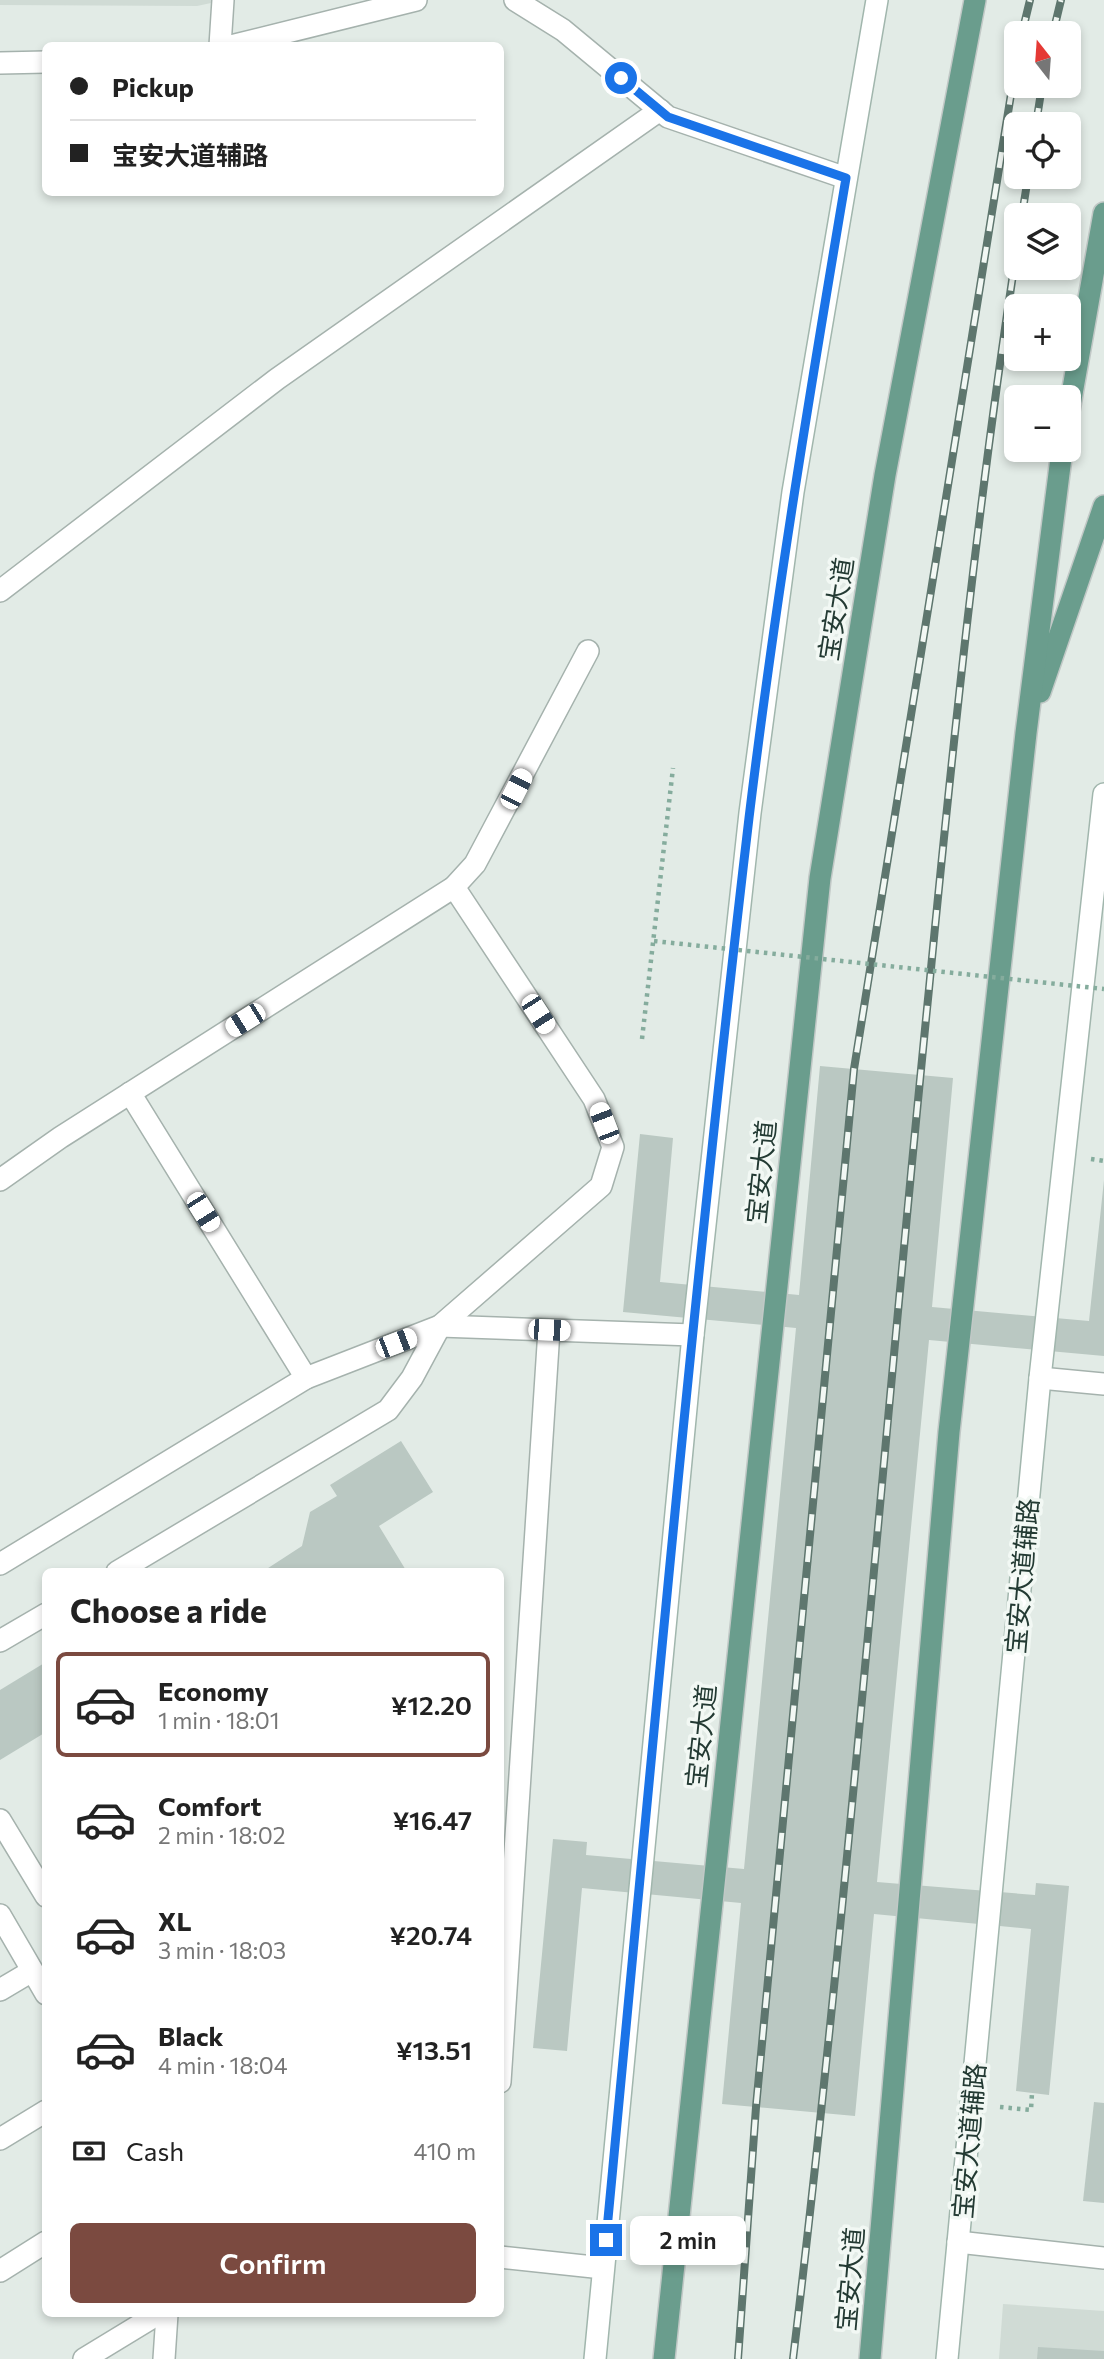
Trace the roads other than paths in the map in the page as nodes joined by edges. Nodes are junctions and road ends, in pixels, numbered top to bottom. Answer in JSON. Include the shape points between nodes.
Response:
{"nodes":[{"id":1,"x":223,"y":0,"type":"edge"},
{"id":2,"x":416,"y":0,"type":"edge"},
{"id":3,"x":515,"y":0,"type":"edge"},
{"id":4,"x":877,"y":0,"type":"edge"},
{"id":5,"x":975,"y":0,"type":"edge"},
{"id":6,"x":220,"y":42,"type":"edge"},
{"id":7,"x":247,"y":42,"type":"edge"},
{"id":8,"x":0,"y":62,"type":"edge"},
{"id":9,"x":42,"y":62,"type":"edge"},
{"id":10,"x":660,"y":110,"type":"junction"},
{"id":11,"x":846,"y":178,"type":"junction"},
{"id":12,"x":1104,"y":213,"type":"edge"},
{"id":13,"x":1074,"y":385,"type":"edge"},
{"id":14,"x":1060,"y":462,"type":"edge"},
{"id":15,"x":1104,"y":506,"type":"edge"},
{"id":16,"x":0,"y":591,"type":"edge"},
{"id":17,"x":588,"y":651,"type":"dead end"},
{"id":18,"x":1026,"y":733,"type":"junction"},
{"id":19,"x":1104,"y":794,"type":"edge"},
{"id":20,"x":454,"y":887,"type":"junction"},
{"id":21,"x":130,"y":1093,"type":"junction"},
{"id":22,"x":0,"y":1180,"type":"edge"},
{"id":23,"x":440,"y":1326,"type":"junction"},
{"id":24,"x":549,"y":1330,"type":"junction"},
{"id":25,"x":693,"y":1335,"type":"junction"},
{"id":26,"x":306,"y":1378,"type":"junction"},
{"id":27,"x":1040,"y":1378,"type":"junction"},
{"id":28,"x":1104,"y":1384,"type":"edge"},
{"id":29,"x":0,"y":1564,"type":"edge"},
{"id":30,"x":124,"y":1568,"type":"edge"},
{"id":31,"x":42,"y":1616,"type":"edge"},
{"id":32,"x":0,"y":1641,"type":"edge"},
{"id":33,"x":0,"y":1820,"type":"edge"},
{"id":34,"x":42,"y":1889,"type":"edge"},
{"id":35,"x":0,"y":1915,"type":"edge"},
{"id":36,"x":32,"y":1970,"type":"junction"},
{"id":37,"x":42,"y":1987,"type":"edge"},
{"id":38,"x":0,"y":1990,"type":"edge"},
{"id":39,"x":504,"y":2021,"type":"edge"},
{"id":40,"x":42,"y":2113,"type":"edge"},
{"id":41,"x":0,"y":2139,"type":"edge"},
{"id":42,"x":958,"y":2242,"type":"junction"},
{"id":43,"x":42,"y":2245,"type":"edge"},
{"id":44,"x":504,"y":2257,"type":"edge"},
{"id":45,"x":1104,"y":2258,"type":"edge"},
{"id":46,"x":603,"y":2268,"type":"junction"},
{"id":47,"x":0,"y":2271,"type":"edge"},
{"id":48,"x":153,"y":2317,"type":"edge"},
{"id":49,"x":167,"y":2317,"type":"edge"},
{"id":50,"x":84,"y":2359,"type":"edge"},
{"id":51,"x":164,"y":2359,"type":"edge"},
{"id":52,"x":595,"y":2359,"type":"edge"},
{"id":53,"x":664,"y":2359,"type":"edge"},
{"id":54,"x":870,"y":2359,"type":"edge"},
{"id":55,"x":947,"y":2359,"type":"edge"}],
"edges":[{"from":1,"to":6,"type":"street"},
{"from":2,"to":7,"type":"street"},
{"from":3,"to":10,"type":"street","via":[[563,30]]},
{"from":4,"to":11,"type":"street"},
{"from":5,"to":53,"type":"main road","name":"宝安大道","via":[[885,475],[820,878]]},
{"from":8,"to":9,"type":"street"},
{"from":10,"to":11,"type":"street","via":[[668,117]]},
{"from":10,"to":16,"type":"street","via":[[277,379]]},
{"from":11,"to":25,"type":"street","via":[[793,492],[750,813]]},
{"from":12,"to":13,"type":"main road"},
{"from":14,"to":18,"type":"main road","name":"宝安大道"},
{"from":15,"to":18,"type":"main road"},
{"from":17,"to":20,"type":"street","via":[[475,864]]},
{"from":18,"to":54,"type":"main road","name":"宝安大道","via":[[949,1432]]},
{"from":19,"to":27,"type":"street","name":"宝安大道辅路"},
{"from":20,"to":21,"type":"street"},
{"from":20,"to":23,"type":"street","via":[[594,1099],[613,1147],[600,1186]]},
{"from":21,"to":22,"type":"street"},
{"from":21,"to":26,"type":"street"},
{"from":23,"to":24,"type":"street"},
{"from":23,"to":26,"type":"street"},
{"from":23,"to":30,"type":"street","via":[[412,1378],[388,1410]]},
{"from":24,"to":25,"type":"street"},
{"from":24,"to":39,"type":"street"},
{"from":25,"to":46,"type":"street"},
{"from":26,"to":29,"type":"street"},
{"from":27,"to":28,"type":"street"},
{"from":27,"to":42,"type":"street","name":"宝安大道辅路"},
{"from":31,"to":32,"type":"street"},
{"from":33,"to":34,"type":"street"},
{"from":35,"to":36,"type":"street"},
{"from":36,"to":37,"type":"street"},
{"from":36,"to":38,"type":"street"},
{"from":40,"to":41,"type":"street"},
{"from":42,"to":45,"type":"street"},
{"from":42,"to":55,"type":"street","name":"宝安大道辅路"},
{"from":43,"to":47,"type":"street"},
{"from":44,"to":46,"type":"street"},
{"from":46,"to":52,"type":"street"},
{"from":48,"to":50,"type":"street"},
{"from":49,"to":51,"type":"street"}]}
